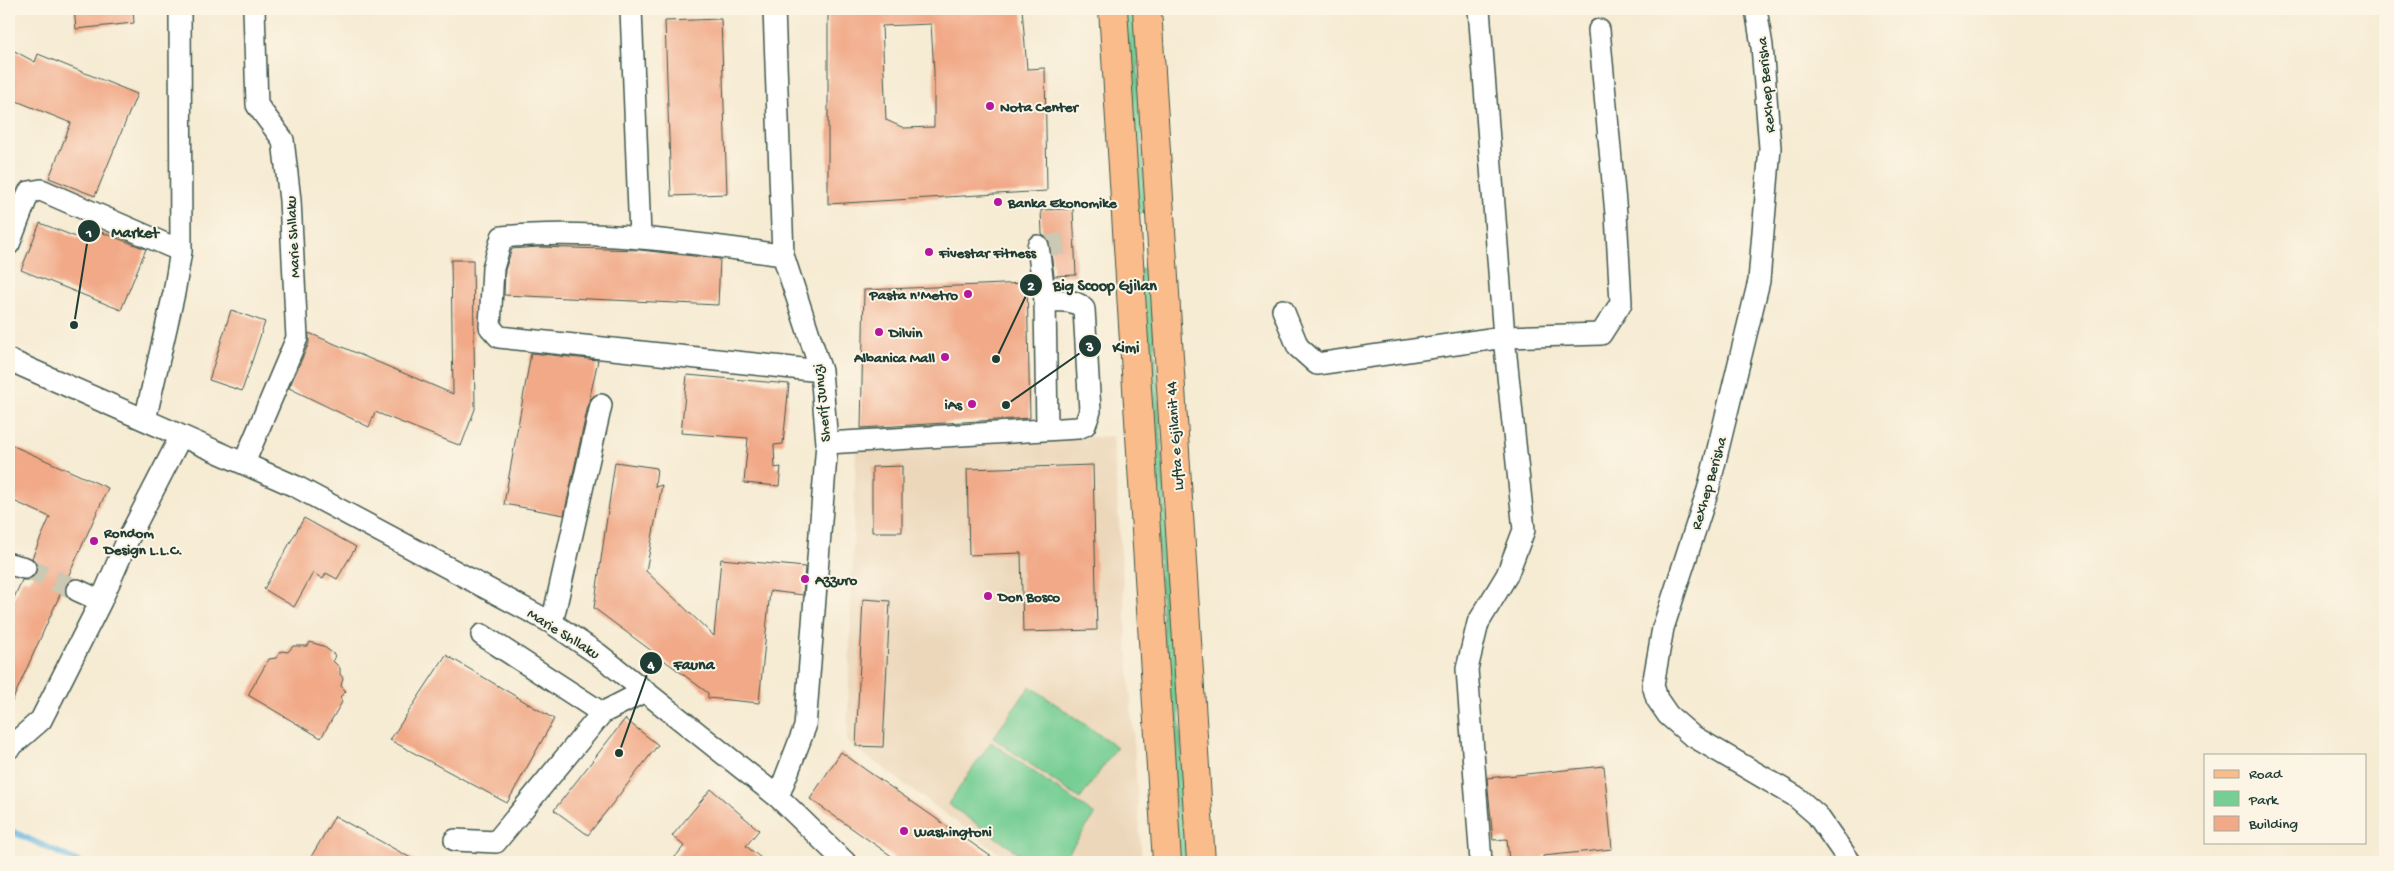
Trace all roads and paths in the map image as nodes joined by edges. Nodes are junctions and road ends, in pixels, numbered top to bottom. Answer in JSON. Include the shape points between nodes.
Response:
{"nodes":[{"id":1,"x":180,"y":9,"type":"edge"},
{"id":2,"x":254,"y":9,"type":"edge"},
{"id":3,"x":631,"y":9,"type":"edge"},
{"id":4,"x":774,"y":9,"type":"edge"},
{"id":5,"x":1113,"y":9,"type":"edge"},
{"id":6,"x":1147,"y":9,"type":"edge"},
{"id":7,"x":1480,"y":9,"type":"edge"},
{"id":8,"x":1756,"y":9,"type":"edge"},
{"id":9,"x":1599,"y":30,"type":"dead end"},
{"id":10,"x":640,"y":236,"type":"junction"},
{"id":11,"x":9,"y":244,"type":"edge"},
{"id":12,"x":1038,"y":246,"type":"dead end"},
{"id":13,"x":181,"y":251,"type":"junction"},
{"id":14,"x":783,"y":255,"type":"junction"},
{"id":15,"x":1045,"y":301,"type":"junction"},
{"id":16,"x":1284,"y":310,"type":"dead end"},
{"id":17,"x":1504,"y":337,"type":"junction"},
{"id":18,"x":9,"y":360,"type":"edge"},
{"id":19,"x":821,"y":371,"type":"junction"},
{"id":20,"x":601,"y":405,"type":"dead end"},
{"id":21,"x":144,"y":420,"type":"junction"},
{"id":22,"x":1047,"y":429,"type":"junction"},
{"id":23,"x":181,"y":436,"type":"junction"},
{"id":24,"x":827,"y":443,"type":"junction"},
{"id":25,"x":244,"y":463,"type":"junction"},
{"id":26,"x":77,"y":590,"type":"tunnel mouth"},
{"id":27,"x":101,"y":601,"type":"junction"},
{"id":28,"x":552,"y":623,"type":"junction"},
{"id":29,"x":482,"y":635,"type":"dead end"},
{"id":30,"x":645,"y":691,"type":"junction"},
{"id":31,"x":602,"y":713,"type":"junction"},
{"id":32,"x":9,"y":748,"type":"edge"},
{"id":33,"x":778,"y":797,"type":"junction"},
{"id":34,"x":455,"y":840,"type":"dead end"},
{"id":35,"x":841,"y":861,"type":"edge"},
{"id":36,"x":1167,"y":862,"type":"edge"},
{"id":37,"x":1201,"y":862,"type":"edge"},
{"id":38,"x":1481,"y":862,"type":"edge"},
{"id":39,"x":1850,"y":862,"type":"edge"}],
"edges":[{"from":1,"to":13,"type":"street"},
{"from":2,"to":25,"type":"street","name":"Marie Shllaku","via":[[257,104],[284,140],[298,338]]},
{"from":3,"to":10,"type":"street"},
{"from":4,"to":14,"type":"street","name":"Sherif Junuzi"},
{"from":5,"to":36,"type":"main road"},
{"from":6,"to":37,"type":"main road","name":"Lufta e Gjilanit 44"},
{"from":7,"to":17,"type":"street"},
{"from":8,"to":39,"type":"street","name":"Rexhep Berisha","via":[[1770,148],[1759,281],[1708,490],[1663,628],[1654,685],[1657,699],[1668,715],[1691,735],[1795,796],[1817,815]]},
{"from":9,"to":17,"type":"street","via":[[1621,303],[1600,334]]},
{"from":10,"to":14,"type":"street"},
{"from":10,"to":19,"type":"street","via":[[543,233],[502,236],[493,268],[490,327],[499,337]]},
{"from":11,"to":13,"type":"street","via":[[29,192],[42,190]]},
{"from":12,"to":15,"type":"street"},
{"from":13,"to":21,"type":"street"},
{"from":14,"to":19,"type":"street","name":"Sherif Junuzi"},
{"from":15,"to":22,"type":"street"},
{"from":15,"to":22,"type":"street","via":[[1070,301],[1084,309],[1090,411],[1085,425],[1078,428]]},
{"from":16,"to":17,"type":"street","via":[[1298,347],[1317,364]]},
{"from":17,"to":38,"type":"street","via":[[1524,530],[1507,575],[1478,623],[1467,669]]},
{"from":18,"to":21,"type":"street","name":"Marie Shllaku"},
{"from":19,"to":24,"type":"street","name":"Sherif Junuzi"},
{"from":20,"to":28,"type":"street"},
{"from":21,"to":23,"type":"street","name":"Marie Shllaku"},
{"from":22,"to":24,"type":"street"},
{"from":23,"to":25,"type":"street","name":"Marie Shllaku"},
{"from":23,"to":27,"type":"street","via":[[128,539]]},
{"from":24,"to":33,"type":"street","name":"Sherif Junuzi","via":[[805,727]]},
{"from":25,"to":28,"type":"street","name":"Marie Shllaku","via":[[297,486]]},
{"from":26,"to":27,"type":"street"},
{"from":27,"to":32,"type":"street","via":[[41,720]]},
{"from":28,"to":30,"type":"street","name":"Marie Shllaku"},
{"from":29,"to":31,"type":"street"},
{"from":30,"to":31,"type":"street"},
{"from":30,"to":33,"type":"street","name":"Marie Shllaku"},
{"from":31,"to":34,"type":"street","via":[[496,842]]},
{"from":33,"to":35,"type":"street","name":"Marie Shllaku"}]}
